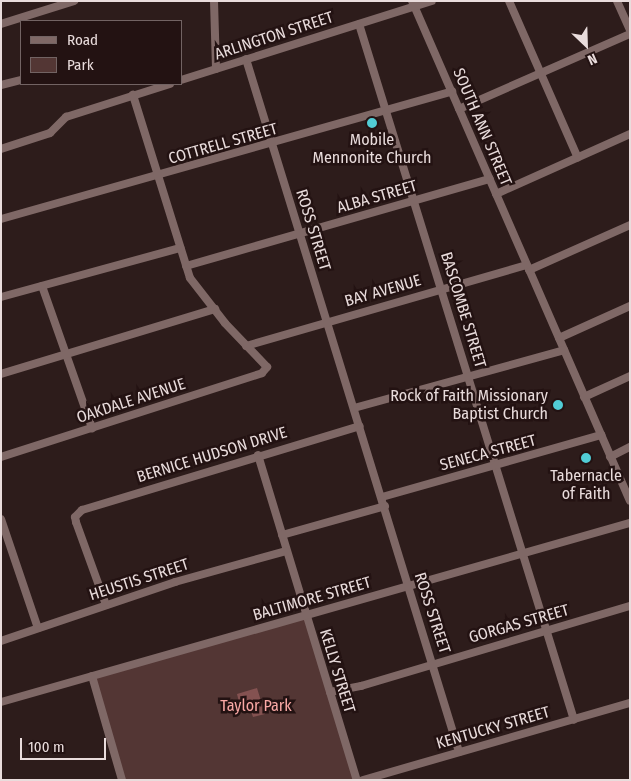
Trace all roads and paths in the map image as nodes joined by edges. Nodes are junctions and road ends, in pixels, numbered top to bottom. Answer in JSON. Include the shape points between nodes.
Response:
{"nodes":[{"id":1,"x":74,"y":1,"type":"edge"},
{"id":2,"x":214,"y":1,"type":"edge"},
{"id":3,"x":432,"y":1,"type":"edge"},
{"id":4,"x":509,"y":1,"type":"edge"},
{"id":5,"x":618,"y":1,"type":"edge"},
{"id":6,"x":413,"y":4,"type":"edge"},
{"id":7,"x":1,"y":24,"type":"edge"},
{"id":8,"x":359,"y":24,"type":"junction"},
{"id":9,"x":630,"y":30,"type":"edge"},
{"id":10,"x":630,"y":34,"type":"edge"},
{"id":11,"x":246,"y":59,"type":"junction"},
{"id":12,"x":216,"y":69,"type":"junction"},
{"id":13,"x":541,"y":73,"type":"junction"},
{"id":14,"x":20,"y":80,"type":"edge"},
{"id":15,"x":182,"y":80,"type":"edge"},
{"id":16,"x":1,"y":85,"type":"edge"},
{"id":17,"x":167,"y":85,"type":"edge"},
{"id":18,"x":452,"y":91,"type":"junction"},
{"id":19,"x":134,"y":95,"type":"junction"},
{"id":20,"x":459,"y":109,"type":"junction"},
{"id":21,"x":386,"y":111,"type":"junction"},
{"id":22,"x":630,"y":134,"type":"edge"},
{"id":23,"x":272,"y":144,"type":"junction"},
{"id":24,"x":1,"y":149,"type":"edge"},
{"id":25,"x":578,"y":158,"type":"junction"},
{"id":26,"x":158,"y":177,"type":"junction"},
{"id":27,"x":490,"y":179,"type":"junction"},
{"id":28,"x":496,"y":194,"type":"junction"},
{"id":29,"x":414,"y":200,"type":"junction"},
{"id":30,"x":1,"y":219,"type":"edge"},
{"id":31,"x":630,"y":225,"type":"edge"},
{"id":32,"x":299,"y":233,"type":"junction"},
{"id":33,"x":180,"y":248,"type":"junction"},
{"id":34,"x":186,"y":266,"type":"junction"},
{"id":35,"x":528,"y":267,"type":"junction"},
{"id":36,"x":42,"y":286,"type":"junction"},
{"id":37,"x":442,"y":289,"type":"junction"},
{"id":38,"x":1,"y":297,"type":"edge"},
{"id":39,"x":630,"y":306,"type":"edge"},
{"id":40,"x":216,"y":309,"type":"junction"},
{"id":41,"x":328,"y":322,"type":"junction"},
{"id":42,"x":559,"y":338,"type":"junction"},
{"id":43,"x":246,"y":346,"type":"junction"},
{"id":44,"x":564,"y":350,"type":"junction"},
{"id":45,"x":66,"y":354,"type":"junction"},
{"id":46,"x":1,"y":374,"type":"edge"},
{"id":47,"x":468,"y":376,"type":"junction"},
{"id":48,"x":630,"y":376,"type":"edge"},
{"id":49,"x":584,"y":397,"type":"junction"},
{"id":50,"x":354,"y":408,"type":"junction"},
{"id":51,"x":360,"y":426,"type":"junction"},
{"id":52,"x":92,"y":428,"type":"junction"},
{"id":53,"x":601,"y":436,"type":"junction"},
{"id":54,"x":630,"y":448,"type":"edge"},
{"id":55,"x":258,"y":454,"type":"junction"},
{"id":56,"x":610,"y":456,"type":"junction"},
{"id":57,"x":1,"y":457,"type":"edge"},
{"id":58,"x":496,"y":465,"type":"junction"},
{"id":59,"x":382,"y":497,"type":"junction"},
{"id":60,"x":630,"y":501,"type":"edge"},
{"id":61,"x":385,"y":506,"type":"junction"},
{"id":62,"x":1,"y":519,"type":"edge"},
{"id":63,"x":630,"y":523,"type":"edge"},
{"id":64,"x":282,"y":535,"type":"junction"},
{"id":65,"x":4,"y":536,"type":"edge"},
{"id":66,"x":286,"y":551,"type":"junction"},
{"id":67,"x":524,"y":553,"type":"junction"},
{"id":68,"x":409,"y":586,"type":"junction"},
{"id":69,"x":106,"y":605,"type":"junction"},
{"id":70,"x":630,"y":606,"type":"edge"},
{"id":71,"x":306,"y":614,"type":"junction"},
{"id":72,"x":38,"y":628,"type":"junction"},
{"id":73,"x":548,"y":630,"type":"junction"},
{"id":74,"x":1,"y":641,"type":"edge"},
{"id":75,"x":433,"y":662,"type":"junction"},
{"id":76,"x":92,"y":676,"type":"junction"},
{"id":77,"x":330,"y":692,"type":"junction"},
{"id":78,"x":1,"y":702,"type":"edge"},
{"id":79,"x":630,"y":703,"type":"edge"},
{"id":80,"x":574,"y":720,"type":"junction"},
{"id":81,"x":459,"y":752,"type":"junction"},
{"id":82,"x":122,"y":780,"type":"edge"},
{"id":83,"x":357,"y":780,"type":"edge"},
{"id":84,"x":363,"y":780,"type":"edge"}],
"edges":[{"from":1,"to":7,"type":"street"},
{"from":2,"to":12,"type":"street"},
{"from":3,"to":6,"type":"street","name":"ARLINGTON STREET"},
{"from":4,"to":13,"type":"street"},
{"from":5,"to":9,"type":"street"},
{"from":6,"to":8,"type":"street","name":"ARLINGTON STREET"},
{"from":6,"to":18,"type":"street","name":"SOUTH ANN STREET"},
{"from":8,"to":11,"type":"street","name":"ARLINGTON STREET"},
{"from":8,"to":21,"type":"street","name":"BASCOMBE STREET"},
{"from":10,"to":13,"type":"street"},
{"from":11,"to":12,"type":"street","name":"ARLINGTON STREET"},
{"from":11,"to":23,"type":"street","name":"ROSS STREET"},
{"from":12,"to":15,"type":"street","name":"ARLINGTON STREET"},
{"from":13,"to":20,"type":"street"},
{"from":13,"to":25,"type":"street"},
{"from":14,"to":16,"type":"street"},
{"from":17,"to":19,"type":"street"},
{"from":18,"to":20,"type":"street","name":"SOUTH ANN STREET"},
{"from":18,"to":21,"type":"street","name":"COTTRELL STREET"},
{"from":19,"to":24,"type":"street","via":[[66,117],[50,134]]},
{"from":19,"to":26,"type":"street"},
{"from":20,"to":27,"type":"street","name":"SOUTH ANN STREET"},
{"from":21,"to":23,"type":"street","name":"COTTRELL STREET"},
{"from":21,"to":29,"type":"street","name":"BASCOMBE STREET"},
{"from":22,"to":25,"type":"street"},
{"from":23,"to":26,"type":"street","name":"COTTRELL STREET"},
{"from":23,"to":32,"type":"street","name":"ROSS STREET"},
{"from":25,"to":28,"type":"street"},
{"from":26,"to":30,"type":"street","name":"COTTRELL STREET"},
{"from":26,"to":33,"type":"street"},
{"from":27,"to":28,"type":"street","name":"SOUTH ANN STREET"},
{"from":27,"to":29,"type":"street","name":"ALBA STREET"},
{"from":28,"to":35,"type":"street","name":"SOUTH ANN STREET"},
{"from":29,"to":32,"type":"street","name":"ALBA STREET"},
{"from":29,"to":37,"type":"street","name":"BASCOMBE STREET"},
{"from":31,"to":35,"type":"street","name":"BAY AVENUE"},
{"from":32,"to":34,"type":"street","name":"ALBA STREET"},
{"from":32,"to":41,"type":"street","name":"ROSS STREET"},
{"from":33,"to":34,"type":"street"},
{"from":33,"to":36,"type":"street"},
{"from":34,"to":40,"type":"street","via":[[190,278]]},
{"from":35,"to":37,"type":"street","name":"BAY AVENUE"},
{"from":35,"to":42,"type":"street","name":"SOUTH ANN STREET"},
{"from":36,"to":38,"type":"street"},
{"from":36,"to":45,"type":"street"},
{"from":37,"to":41,"type":"street","name":"BAY AVENUE"},
{"from":37,"to":47,"type":"street","name":"BASCOMBE STREET"},
{"from":39,"to":42,"type":"street"},
{"from":40,"to":43,"type":"street"},
{"from":40,"to":45,"type":"street"},
{"from":41,"to":43,"type":"street","name":"BAY AVENUE"},
{"from":41,"to":50,"type":"street","name":"ROSS STREET"},
{"from":42,"to":44,"type":"street","name":"SOUTH ANN STREET"},
{"from":43,"to":52,"type":"street","name":"OAKDALE AVENUE","via":[[267,367],[262,373]]},
{"from":44,"to":47,"type":"street"},
{"from":44,"to":49,"type":"street","name":"SOUTH ANN STREET"},
{"from":45,"to":46,"type":"street"},
{"from":45,"to":52,"type":"street"},
{"from":47,"to":50,"type":"street"},
{"from":47,"to":58,"type":"street","name":"BASCOMBE STREET"},
{"from":48,"to":49,"type":"street"},
{"from":49,"to":53,"type":"street","name":"SOUTH ANN STREET"},
{"from":50,"to":51,"type":"street","name":"ROSS STREET"},
{"from":51,"to":55,"type":"street","name":"BERNICE HUDSON DRIVE"},
{"from":51,"to":59,"type":"street","name":"ROSS STREET"},
{"from":52,"to":57,"type":"street","name":"OAKDALE AVENUE"},
{"from":53,"to":56,"type":"street","name":"SOUTH ANN STREET"},
{"from":53,"to":58,"type":"street","name":"SENECA STREET"},
{"from":54,"to":56,"type":"street"},
{"from":55,"to":64,"type":"street","name":"KELLY STREET"},
{"from":55,"to":69,"type":"street","name":"BERNICE HUDSON DRIVE","via":[[82,510],[75,517]]},
{"from":56,"to":60,"type":"street","name":"SOUTH ANN STREET"},
{"from":58,"to":59,"type":"street","name":"SENECA STREET"},
{"from":58,"to":67,"type":"street","name":"BASCOMBE STREET"},
{"from":59,"to":61,"type":"street","name":"ROSS STREET"},
{"from":61,"to":64,"type":"street"},
{"from":61,"to":68,"type":"street","name":"ROSS STREET"},
{"from":62,"to":65,"type":"street"},
{"from":63,"to":67,"type":"street","name":"BALTIMORE STREET"},
{"from":64,"to":66,"type":"street","name":"KELLY STREET"},
{"from":65,"to":72,"type":"street"},
{"from":66,"to":69,"type":"street","name":"HEUSTIS STREET"},
{"from":66,"to":71,"type":"street","name":"KELLY STREET"},
{"from":67,"to":68,"type":"street","name":"BALTIMORE STREET"},
{"from":67,"to":73,"type":"street","name":"BASCOMBE STREET"},
{"from":68,"to":71,"type":"street","name":"BALTIMORE STREET"},
{"from":68,"to":75,"type":"street","name":"ROSS STREET"},
{"from":69,"to":72,"type":"street","name":"HEUSTIS STREET"},
{"from":70,"to":73,"type":"street","name":"GORGAS STREET"},
{"from":71,"to":76,"type":"street","name":"BALTIMORE STREET"},
{"from":71,"to":77,"type":"street","name":"KELLY STREET"},
{"from":72,"to":74,"type":"street","name":"HEUSTIS STREET"},
{"from":73,"to":75,"type":"street","name":"GORGAS STREET"},
{"from":73,"to":80,"type":"street","name":"BASCOMBE STREET"},
{"from":75,"to":77,"type":"street","name":"GORGAS STREET","via":[[361,686]]},
{"from":75,"to":81,"type":"street","name":"ROSS STREET"},
{"from":76,"to":78,"type":"street","name":"BALTIMORE STREET"},
{"from":76,"to":82,"type":"street"},
{"from":77,"to":83,"type":"street","name":"KELLY STREET"},
{"from":79,"to":80,"type":"street","name":"KENTUCKY STREET"},
{"from":80,"to":81,"type":"street","name":"KENTUCKY STREET"},
{"from":81,"to":84,"type":"street","name":"KENTUCKY STREET"}]}
